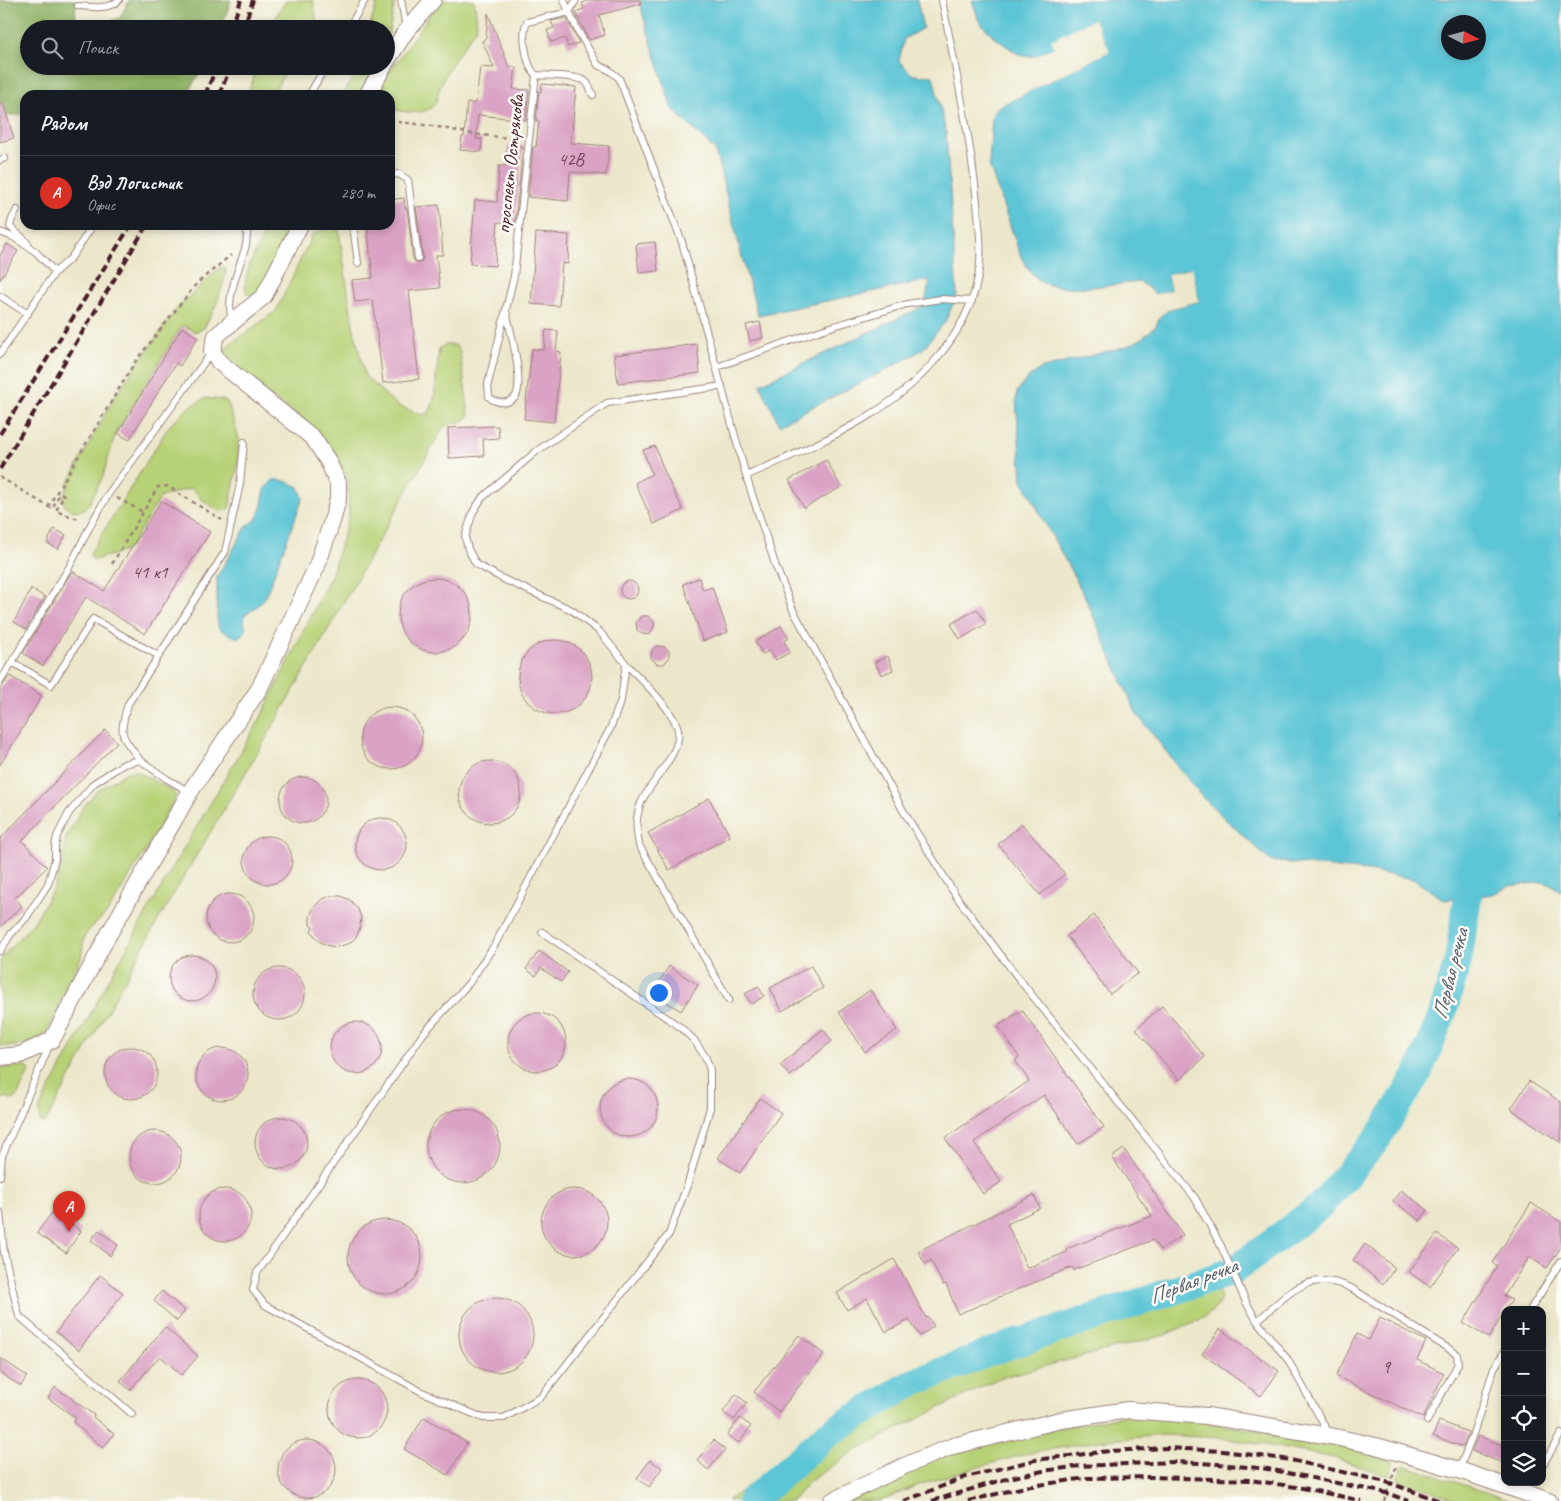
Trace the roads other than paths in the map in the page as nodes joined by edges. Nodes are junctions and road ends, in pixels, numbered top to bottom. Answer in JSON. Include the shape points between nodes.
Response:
{"nodes":[{"id":1,"x":119,"y":0,"type":"edge"},
{"id":2,"x":365,"y":0,"type":"edge"},
{"id":3,"x":401,"y":0,"type":"edge"},
{"id":4,"x":433,"y":0,"type":"edge"},
{"id":5,"x":564,"y":0,"type":"edge"},
{"id":6,"x":576,"y":0,"type":"edge"},
{"id":7,"x":942,"y":0,"type":"edge"},
{"id":8,"x":78,"y":6,"type":"dead end"},
{"id":9,"x":569,"y":12,"type":"junction"},
{"id":10,"x":353,"y":20,"type":"edge"},
{"id":11,"x":406,"y":31,"type":"junction"},
{"id":12,"x":395,"y":48,"type":"edge"},
{"id":13,"x":321,"y":75,"type":"edge"},
{"id":14,"x":379,"y":75,"type":"edge"},
{"id":15,"x":536,"y":75,"type":"junction"},
{"id":16,"x":312,"y":90,"type":"edge"},
{"id":17,"x":370,"y":90,"type":"edge"},
{"id":18,"x":593,"y":95,"type":"dead end"},
{"id":19,"x":395,"y":174,"type":"edge"},
{"id":20,"x":16,"y":210,"type":"dead end"},
{"id":21,"x":91,"y":230,"type":"edge"},
{"id":22,"x":247,"y":230,"type":"edge"},
{"id":23,"x":299,"y":230,"type":"edge"},
{"id":24,"x":354,"y":230,"type":"edge"},
{"id":25,"x":0,"y":232,"type":"edge"},
{"id":26,"x":30,"y":248,"type":"junction"},
{"id":27,"x":418,"y":258,"type":"dead end"},
{"id":28,"x":358,"y":263,"type":"dead end"},
{"id":29,"x":55,"y":272,"type":"junction"},
{"id":30,"x":0,"y":296,"type":"edge"},
{"id":31,"x":972,"y":301,"type":"junction"},
{"id":32,"x":506,"y":311,"type":"junction"},
{"id":33,"x":28,"y":314,"type":"junction"},
{"id":34,"x":233,"y":322,"type":"junction"},
{"id":35,"x":212,"y":351,"type":"junction"},
{"id":36,"x":0,"y":354,"type":"edge"},
{"id":37,"x":717,"y":367,"type":"junction"},
{"id":38,"x":722,"y":386,"type":"junction"},
{"id":39,"x":244,"y":442,"type":"dead end"},
{"id":40,"x":746,"y":476,"type":"junction"},
{"id":41,"x":159,"y":656,"type":"junction"},
{"id":42,"x":12,"y":662,"type":"junction"},
{"id":43,"x":626,"y":664,"type":"junction"},
{"id":44,"x":0,"y":682,"type":"edge"},
{"id":45,"x":140,"y":760,"type":"junction"},
{"id":46,"x":190,"y":792,"type":"junction"},
{"id":47,"x":542,"y":932,"type":"dead end"},
{"id":48,"x":0,"y":950,"type":"edge"},
{"id":49,"x":729,"y":1000,"type":"dead end"},
{"id":50,"x":52,"y":1040,"type":"junction"},
{"id":51,"x":0,"y":1057,"type":"edge"},
{"id":52,"x":0,"y":1176,"type":"edge"},
{"id":53,"x":0,"y":1212,"type":"edge"},
{"id":54,"x":1561,"y":1260,"type":"edge"},
{"id":55,"x":1532,"y":1306,"type":"edge"},
{"id":56,"x":1257,"y":1321,"type":"junction"},
{"id":57,"x":1501,"y":1357,"type":"edge"},
{"id":58,"x":132,"y":1414,"type":"dead end"},
{"id":59,"x":1427,"y":1421,"type":"dead end"},
{"id":60,"x":1561,"y":1434,"type":"edge"},
{"id":61,"x":1330,"y":1436,"type":"junction"},
{"id":62,"x":1546,"y":1459,"type":"edge"},
{"id":63,"x":1459,"y":1470,"type":"junction"},
{"id":64,"x":832,"y":1501,"type":"edge"},
{"id":65,"x":1550,"y":1501,"type":"edge"}],
"edges":[{"from":1,"to":8,"type":"lane","via":[[114,5]]},
{"from":2,"to":10,"type":"lane"},
{"from":3,"to":11,"type":"lane"},
{"from":4,"to":11,"type":"street"},
{"from":5,"to":9,"type":"lane"},
{"from":6,"to":9,"type":"lane"},
{"from":7,"to":31,"type":"lane","via":[[974,172],[980,231],[978,276]]},
{"from":9,"to":15,"type":"lane","name":"проспект Острякова","via":[[527,22],[525,46],[532,72]]},
{"from":9,"to":37,"type":"lane","via":[[598,65],[619,78],[682,242]]},
{"from":11,"to":12,"type":"street"},
{"from":13,"to":16,"type":"lane"},
{"from":14,"to":17,"type":"street"},
{"from":15,"to":18,"type":"lane","via":[[583,80]]},
{"from":15,"to":32,"type":"lane","name":"проспект Острякова","via":[[514,276]]},
{"from":19,"to":27,"type":"lane","via":[[408,180]]},
{"from":20,"to":26,"type":"lane","via":[[10,227]]},
{"from":21,"to":29,"type":"lane","via":[[71,258]]},
{"from":22,"to":34,"type":"lane","via":[[230,302]]},
{"from":23,"to":34,"type":"street","via":[[264,296]]},
{"from":24,"to":28,"type":"lane"},
{"from":25,"to":26,"type":"lane"},
{"from":26,"to":29,"type":"lane"},
{"from":29,"to":33,"type":"lane"},
{"from":30,"to":33,"type":"lane"},
{"from":31,"to":37,"type":"lane","via":[[941,299],[907,304]]},
{"from":31,"to":40,"type":"lane","via":[[960,327],[934,361],[901,392],[866,418],[815,446]]},
{"from":32,"to":32,"type":"lane","name":"проспект Острякова","via":[[488,384],[489,397],[494,402],[511,401],[516,396],[518,384],[514,344]]},
{"from":33,"to":36,"type":"lane"},
{"from":34,"to":35,"type":"street","via":[[216,336]]},
{"from":35,"to":42,"type":"lane","via":[[109,493]]},
{"from":35,"to":46,"type":"street","via":[[219,362],[312,438],[338,483],[338,498],[317,566],[259,689]]},
{"from":37,"to":38,"type":"lane"},
{"from":38,"to":40,"type":"lane"},
{"from":38,"to":43,"type":"lane","via":[[607,403],[538,450],[482,498],[473,512],[465,537],[476,564],[572,610],[600,632]]},
{"from":39,"to":41,"type":"lane","via":[[240,484],[225,552]]},
{"from":40,"to":56,"type":"lane","via":[[793,610],[904,812],[956,896],[1195,1198]]},
{"from":41,"to":42,"type":"lane","via":[[93,619],[51,684]]},
{"from":41,"to":45,"type":"lane","via":[[128,704],[121,724],[123,737]]},
{"from":42,"to":44,"type":"lane"},
{"from":43,"to":47,"type":"lane","via":[[621,700],[610,729],[494,946],[469,983],[423,1034],[257,1273],[253,1290],[265,1305],[422,1392],[483,1418],[504,1418],[541,1398],[669,1234],[710,1108],[710,1070],[694,1040]]},
{"from":43,"to":49,"type":"lane","via":[[669,711],[678,728],[676,749],[641,802],[635,826],[639,845]]},
{"from":45,"to":46,"type":"lane"},
{"from":45,"to":48,"type":"lane","via":[[124,764],[94,784],[69,813],[54,847],[55,859],[48,884]]},
{"from":46,"to":50,"type":"street"},
{"from":50,"to":51,"type":"street","via":[[20,1055]]},
{"from":50,"to":52,"type":"lane","via":[[2,1156]]},
{"from":53,"to":58,"type":"lane","via":[[4,1253],[19,1316]]},
{"from":54,"to":55,"type":"lane"},
{"from":56,"to":59,"type":"lane","via":[[1300,1285],[1338,1282],[1352,1288],[1457,1354],[1458,1364]]},
{"from":56,"to":61,"type":"lane","via":[[1288,1360]]},
{"from":57,"to":63,"type":"lane","via":[[1494,1368]]},
{"from":60,"to":62,"type":"lane"},
{"from":61,"to":63,"type":"street"},
{"from":61,"to":64,"type":"street","via":[[1217,1417],[1128,1410],[1090,1414],[953,1446]]},
{"from":63,"to":65,"type":"street","via":[[1527,1490]]}]}
